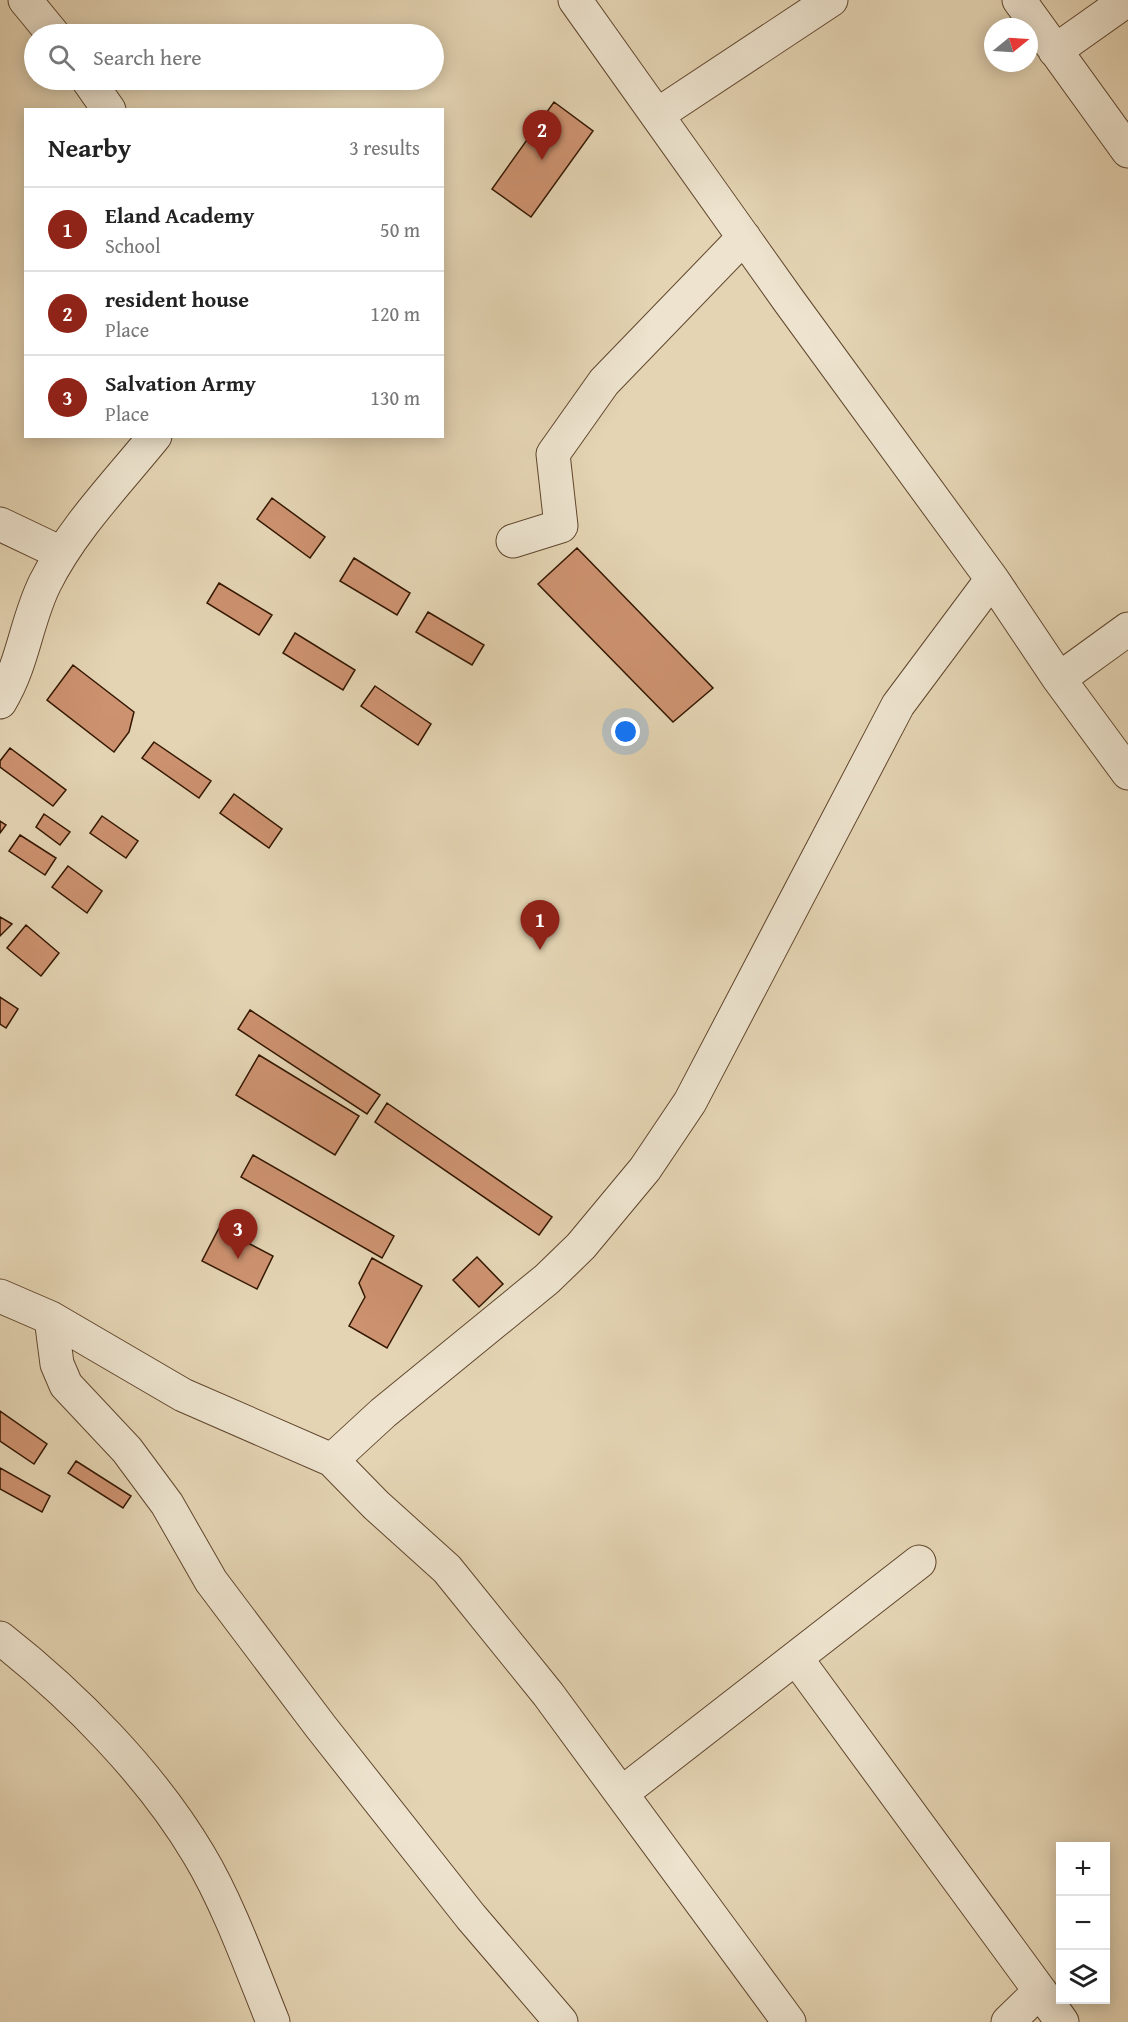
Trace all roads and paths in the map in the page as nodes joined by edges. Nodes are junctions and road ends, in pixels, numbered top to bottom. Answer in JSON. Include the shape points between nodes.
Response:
{"nodes":[{"id":1,"x":25,"y":0,"type":"edge"},
{"id":2,"x":575,"y":0,"type":"edge"},
{"id":3,"x":831,"y":0,"type":"edge"},
{"id":4,"x":1019,"y":0,"type":"edge"},
{"id":5,"x":1127,"y":0,"type":"edge"},
{"id":6,"x":45,"y":24,"type":"edge"},
{"id":7,"x":1055,"y":51,"type":"junction"},
{"id":8,"x":95,"y":90,"type":"edge"},
{"id":9,"x":108,"y":108,"type":"edge"},
{"id":10,"x":657,"y":115,"type":"junction"},
{"id":11,"x":1128,"y":151,"type":"edge"},
{"id":12,"x":744,"y":237,"type":"junction"},
{"id":13,"x":152,"y":438,"type":"edge"},
{"id":14,"x":0,"y":524,"type":"edge"},
{"id":15,"x":513,"y":541,"type":"dead end"},
{"id":16,"x":61,"y":553,"type":"junction"},
{"id":17,"x":992,"y":579,"type":"junction"},
{"id":18,"x":1128,"y":629,"type":"edge"},
{"id":19,"x":1059,"y":678,"type":"junction"},
{"id":20,"x":0,"y":702,"type":"edge"},
{"id":21,"x":1128,"y":773,"type":"edge"},
{"id":22,"x":0,"y":1296,"type":"edge"},
{"id":23,"x":51,"y":1318,"type":"junction"},
{"id":24,"x":332,"y":1460,"type":"junction"},
{"id":25,"x":919,"y":1562,"type":"dead end"},
{"id":26,"x":0,"y":1638,"type":"edge"},
{"id":27,"x":796,"y":1658,"type":"junction"},
{"id":28,"x":622,"y":1793,"type":"junction"},
{"id":29,"x":1040,"y":1991,"type":"junction"},
{"id":30,"x":273,"y":2022,"type":"edge"},
{"id":31,"x":561,"y":2022,"type":"edge"},
{"id":32,"x":789,"y":2022,"type":"edge"},
{"id":33,"x":1008,"y":2022,"type":"edge"},
{"id":34,"x":1062,"y":2022,"type":"edge"}],
"edges":[{"from":1,"to":6,"type":"street"},
{"from":2,"to":10,"type":"street"},
{"from":3,"to":10,"type":"street"},
{"from":4,"to":7,"type":"street"},
{"from":5,"to":7,"type":"street"},
{"from":7,"to":11,"type":"street"},
{"from":8,"to":9,"type":"street"},
{"from":10,"to":12,"type":"street"},
{"from":12,"to":15,"type":"street","via":[[604,382],[553,454],[561,526]]},
{"from":12,"to":17,"type":"street"},
{"from":13,"to":16,"type":"street"},
{"from":14,"to":16,"type":"street"},
{"from":16,"to":20,"type":"street","via":[[44,585],[14,678]]},
{"from":17,"to":19,"type":"street"},
{"from":17,"to":24,"type":"street","via":[[898,705],[690,1102],[645,1170],[581,1246],[546,1279]]},
{"from":18,"to":19,"type":"street"},
{"from":19,"to":21,"type":"street"},
{"from":22,"to":23,"type":"street"},
{"from":23,"to":24,"type":"street","via":[[183,1395]]},
{"from":23,"to":31,"type":"street","via":[[57,1364],[66,1385],[127,1450],[167,1504],[210,1581],[321,1727],[471,1917]]},
{"from":24,"to":28,"type":"street","via":[[447,1569]]},
{"from":25,"to":27,"type":"street"},
{"from":26,"to":30,"type":"street","via":[[31,1662],[122,1752],[176,1819],[205,1866]]},
{"from":27,"to":28,"type":"street"},
{"from":27,"to":29,"type":"street"},
{"from":28,"to":32,"type":"street"},
{"from":29,"to":33,"type":"street"},
{"from":29,"to":34,"type":"street"}]}
